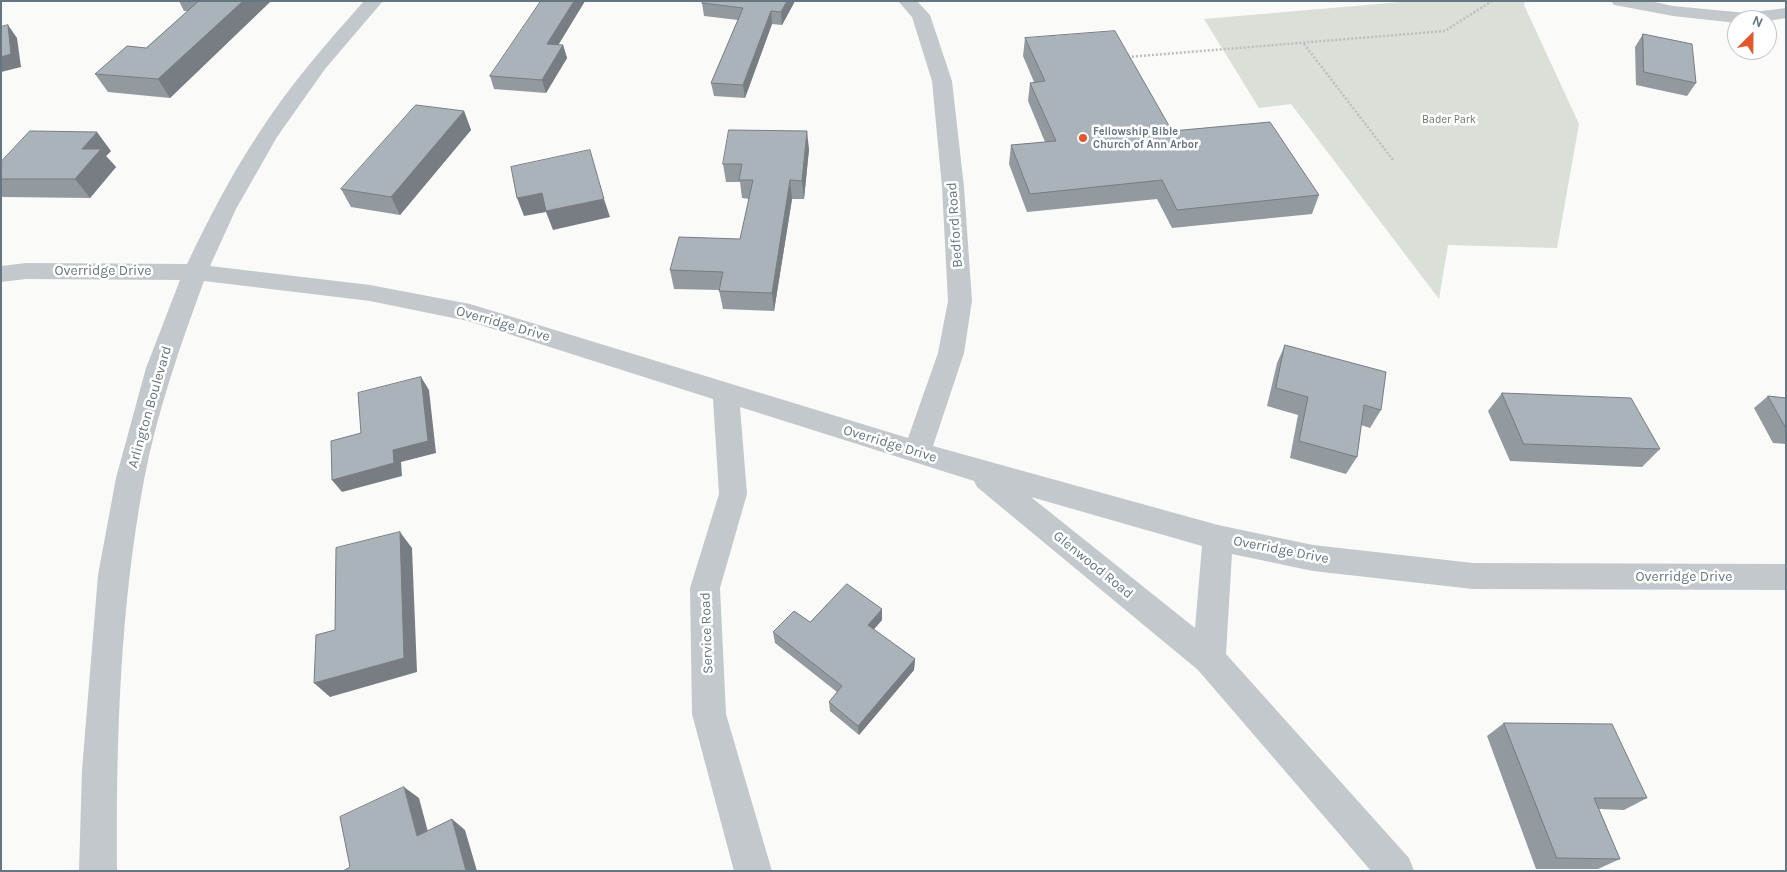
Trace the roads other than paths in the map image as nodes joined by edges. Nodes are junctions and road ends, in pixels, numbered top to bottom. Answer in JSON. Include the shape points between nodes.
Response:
{"nodes":[{"id":1,"x":374,"y":1,"type":"edge"},
{"id":2,"x":907,"y":1,"type":"edge"},
{"id":3,"x":1620,"y":1,"type":"edge"},
{"id":4,"x":1786,"y":13,"type":"edge"},
{"id":5,"x":196,"y":272,"type":"junction"},
{"id":6,"x":1,"y":274,"type":"edge"},
{"id":7,"x":726,"y":394,"type":"junction"},
{"id":8,"x":917,"y":453,"type":"junction"},
{"id":9,"x":978,"y":472,"type":"junction"},
{"id":10,"x":1218,"y":538,"type":"junction"},
{"id":11,"x":1786,"y":577,"type":"edge"},
{"id":12,"x":1209,"y":659,"type":"junction"},
{"id":13,"x":98,"y":871,"type":"edge"},
{"id":14,"x":753,"y":871,"type":"edge"},
{"id":15,"x":1396,"y":871,"type":"edge"}],
"edges":[{"from":1,"to":5,"type":"street","name":"Arlington Boulevard","via":[[318,65],[267,136],[225,209]]},
{"from":2,"to":8,"type":"street","name":"Bedford Road","via":[[921,15],[942,81],[960,301],[951,353]]},
{"from":3,"to":4,"type":"street","via":[[1673,12],[1746,18]]},
{"from":5,"to":6,"type":"street","name":"Overridge Drive","via":[[26,271]]},
{"from":5,"to":7,"type":"street","name":"Overridge Drive","via":[[370,293],[470,313]]},
{"from":5,"to":13,"type":"street","name":"Arlington Boulevard","via":[[156,377],[130,478],[113,574],[99,770]]},
{"from":7,"to":8,"type":"street","name":"Overridge Drive"},
{"from":7,"to":14,"type":"street","name":"Service Road","via":[[733,494],[704,588],[709,714]]},
{"from":8,"to":9,"type":"street","name":"Overridge Drive"},
{"from":9,"to":10,"type":"street","name":"Overridge Drive"},
{"from":9,"to":12,"type":"street","name":"Glenwood Road"},
{"from":10,"to":11,"type":"street","name":"Overridge Drive","via":[[1313,558],[1473,576]]},
{"from":10,"to":12,"type":"street"},
{"from":12,"to":15,"type":"street","name":"Glenwood Road"}]}
